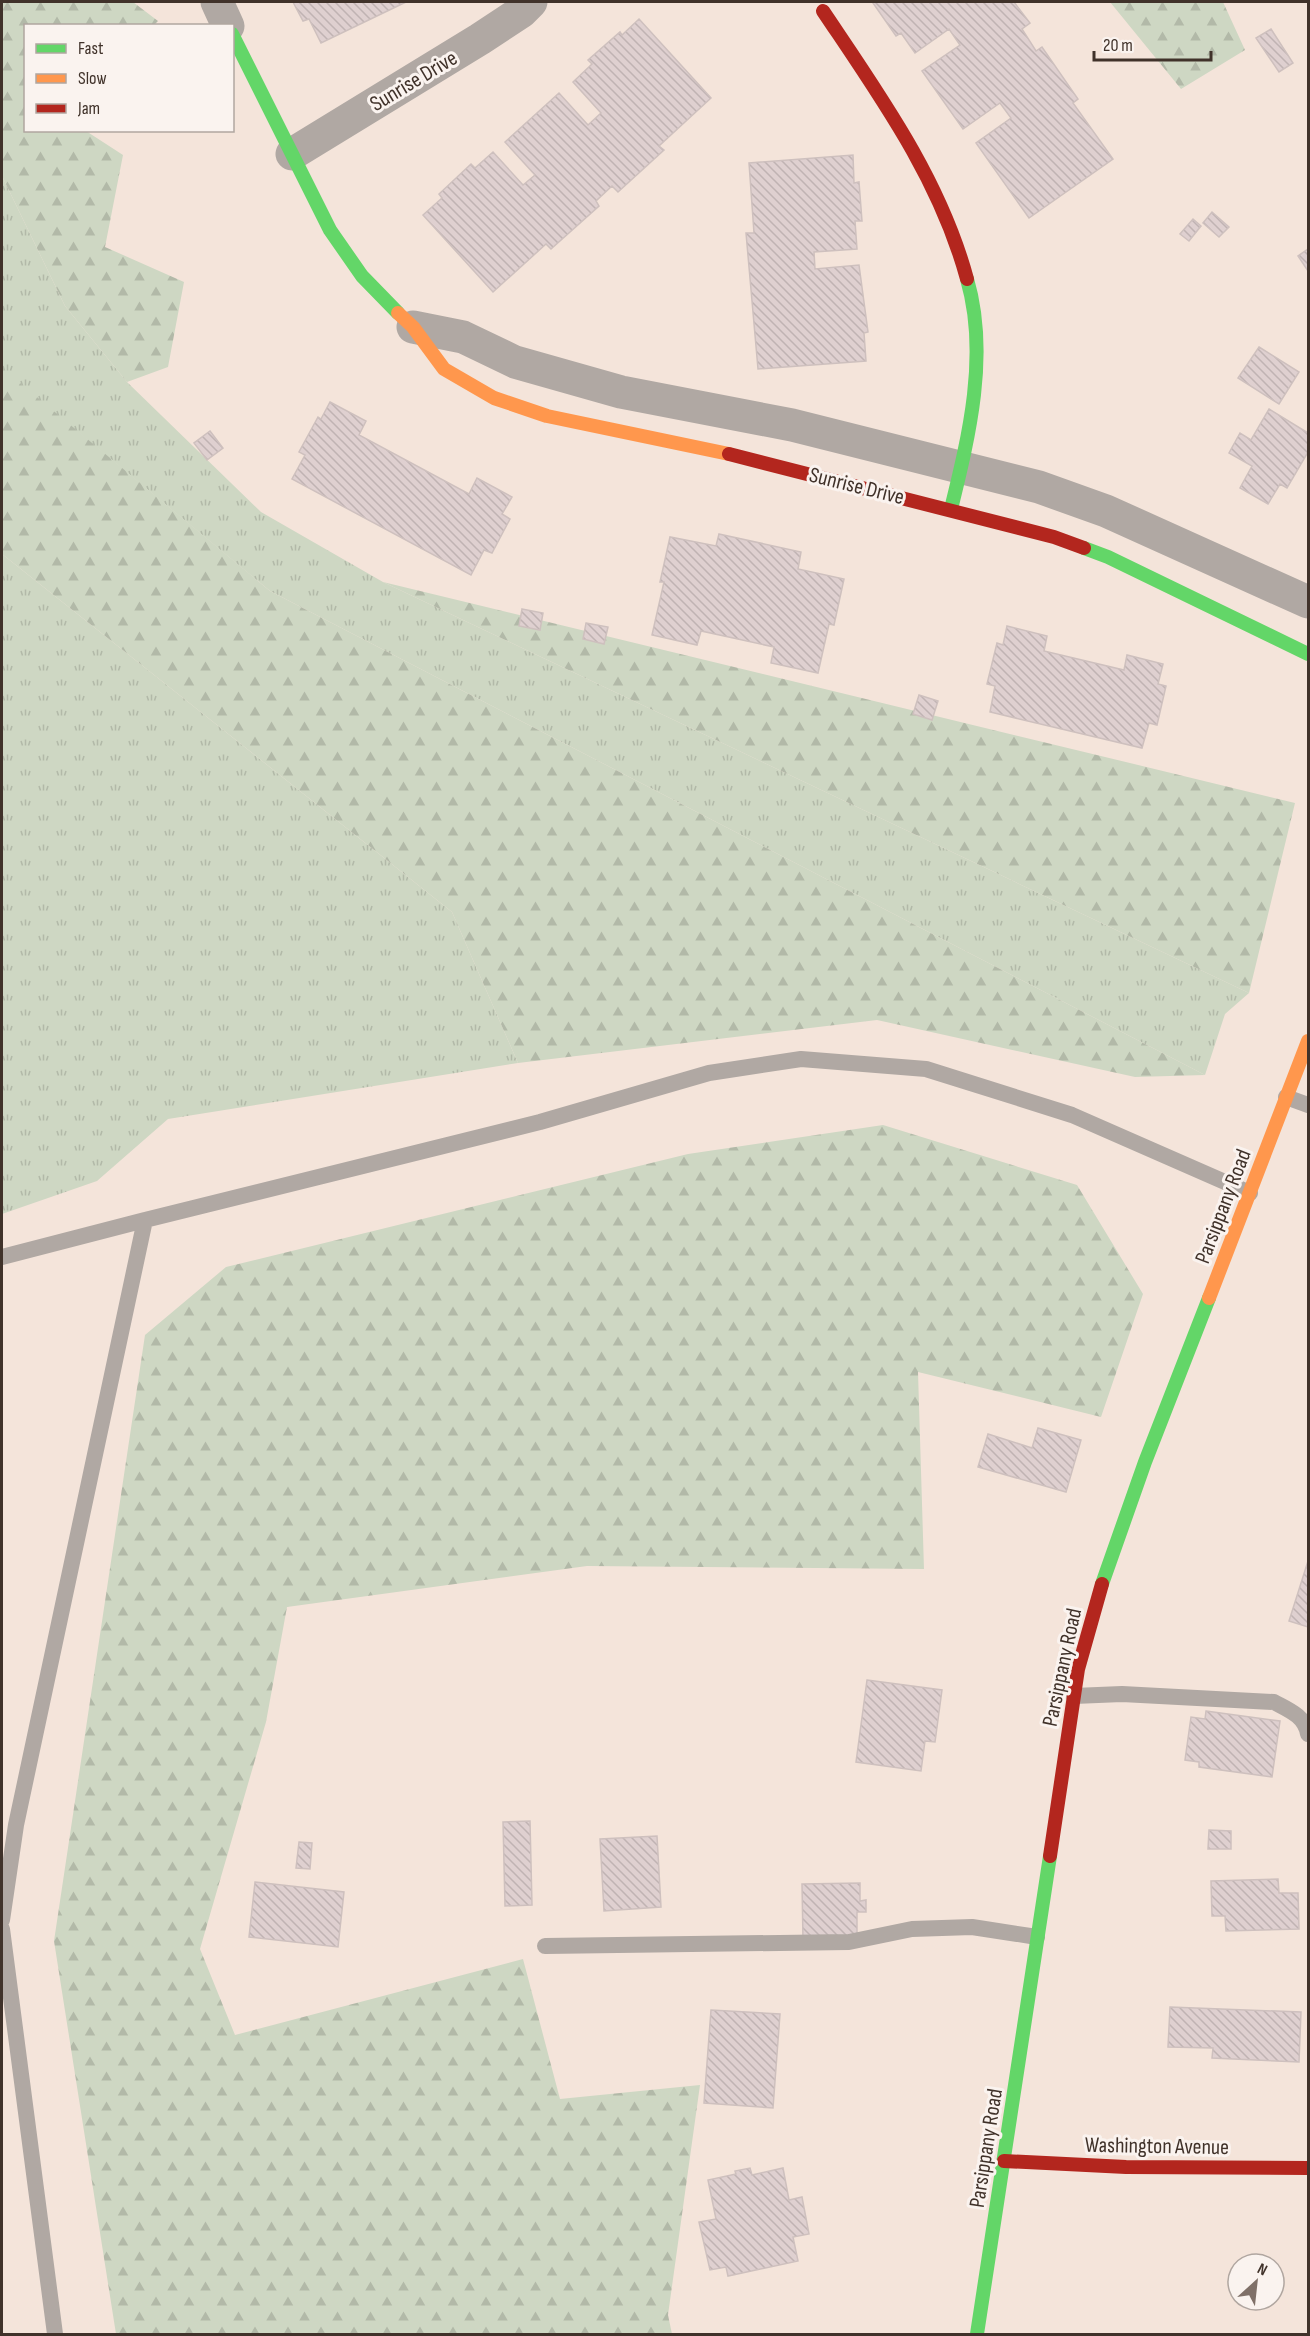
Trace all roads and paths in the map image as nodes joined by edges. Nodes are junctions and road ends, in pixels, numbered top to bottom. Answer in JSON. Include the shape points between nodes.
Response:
{"nodes":[{"id":1,"x":217,"y":2,"type":"edge"},
{"id":2,"x":531,"y":2,"type":"edge"},
{"id":3,"x":823,"y":11,"type":"dead end"},
{"id":4,"x":227,"y":24,"type":"edge"},
{"id":5,"x":234,"y":38,"type":"edge"},
{"id":6,"x":292,"y":154,"type":"junction"},
{"id":7,"x":413,"y":327,"type":"junction"},
{"id":8,"x":621,"y":392,"type":"junction"},
{"id":9,"x":611,"y":431,"type":"junction"},
{"id":10,"x":961,"y":469,"type":"junction"},
{"id":11,"x":951,"y":509,"type":"junction"},
{"id":12,"x":1308,"y":602,"type":"edge"},
{"id":13,"x":1308,"y":654,"type":"edge"},
{"id":14,"x":1308,"y":1041,"type":"edge"},
{"id":15,"x":1286,"y":1097,"type":"junction"},
{"id":16,"x":1308,"y":1105,"type":"edge"},
{"id":17,"x":1250,"y":1193,"type":"junction"},
{"id":18,"x":145,"y":1220,"type":"junction"},
{"id":19,"x":2,"y":1257,"type":"edge"},
{"id":20,"x":1074,"y":1696,"type":"junction"},
{"id":21,"x":1308,"y":1734,"type":"edge"},
{"id":22,"x":9,"y":1823,"type":"edge"},
{"id":23,"x":2,"y":1920,"type":"edge"},
{"id":24,"x":2,"y":1929,"type":"edge"},
{"id":25,"x":1037,"y":1937,"type":"junction"},
{"id":26,"x":545,"y":1946,"type":"dead end"},
{"id":27,"x":1004,"y":2161,"type":"junction"},
{"id":28,"x":1308,"y":2168,"type":"edge"},
{"id":29,"x":55,"y":2334,"type":"edge"},
{"id":30,"x":977,"y":2334,"type":"edge"}],
"edges":[{"from":1,"to":4,"type":"street"},
{"from":2,"to":6,"type":"street","name":"Sunrise Drive","via":[[488,33]]},
{"from":3,"to":10,"type":"street","via":[[912,147],[942,200],[961,253],[975,309],[970,429]]},
{"from":5,"to":6,"type":"street","name":"Sunrise Drive"},
{"from":6,"to":7,"type":"street","name":"Sunrise Drive","via":[[330,230],[362,276]]},
{"from":7,"to":8,"type":"street","name":"Sunrise Drive","via":[[463,337],[515,362]]},
{"from":7,"to":9,"type":"street","name":"Sunrise Drive","via":[[444,369],[494,398]]},
{"from":8,"to":9,"type":"street"},
{"from":8,"to":10,"type":"street","name":"Sunrise Drive","via":[[792,425]]},
{"from":9,"to":11,"type":"street","name":"Sunrise Drive","via":[[764,461]]},
{"from":10,"to":11,"type":"street"},
{"from":10,"to":12,"type":"street","name":"Sunrise Drive","via":[[1039,487],[1106,511]]},
{"from":11,"to":13,"type":"street","name":"Sunrise Drive","via":[[1054,537],[1108,557]]},
{"from":14,"to":15,"type":"street","name":"Parsippany Road"},
{"from":15,"to":16,"type":"lane"},
{"from":15,"to":17,"type":"street","name":"Parsippany Road"},
{"from":17,"to":18,"type":"lane","via":[[1072,1115],[926,1069],[801,1059],[709,1073],[540,1122]]},
{"from":17,"to":20,"type":"street","name":"Parsippany Road","via":[[1145,1462],[1104,1579]]},
{"from":18,"to":19,"type":"lane"},
{"from":18,"to":22,"type":"lane"},
{"from":20,"to":21,"type":"lane","via":[[1122,1694],[1274,1702],[1295,1713],[1307,1725]]},
{"from":20,"to":25,"type":"street","name":"Parsippany Road"},
{"from":22,"to":23,"type":"lane"},
{"from":24,"to":29,"type":"lane"},
{"from":25,"to":26,"type":"lane","via":[[972,1927],[912,1929],[849,1942]]},
{"from":25,"to":27,"type":"street","name":"Parsippany Road"},
{"from":27,"to":28,"type":"street","name":"Washington Avenue","via":[[1126,2167]]},
{"from":27,"to":30,"type":"street","name":"Parsippany Road"}]}
